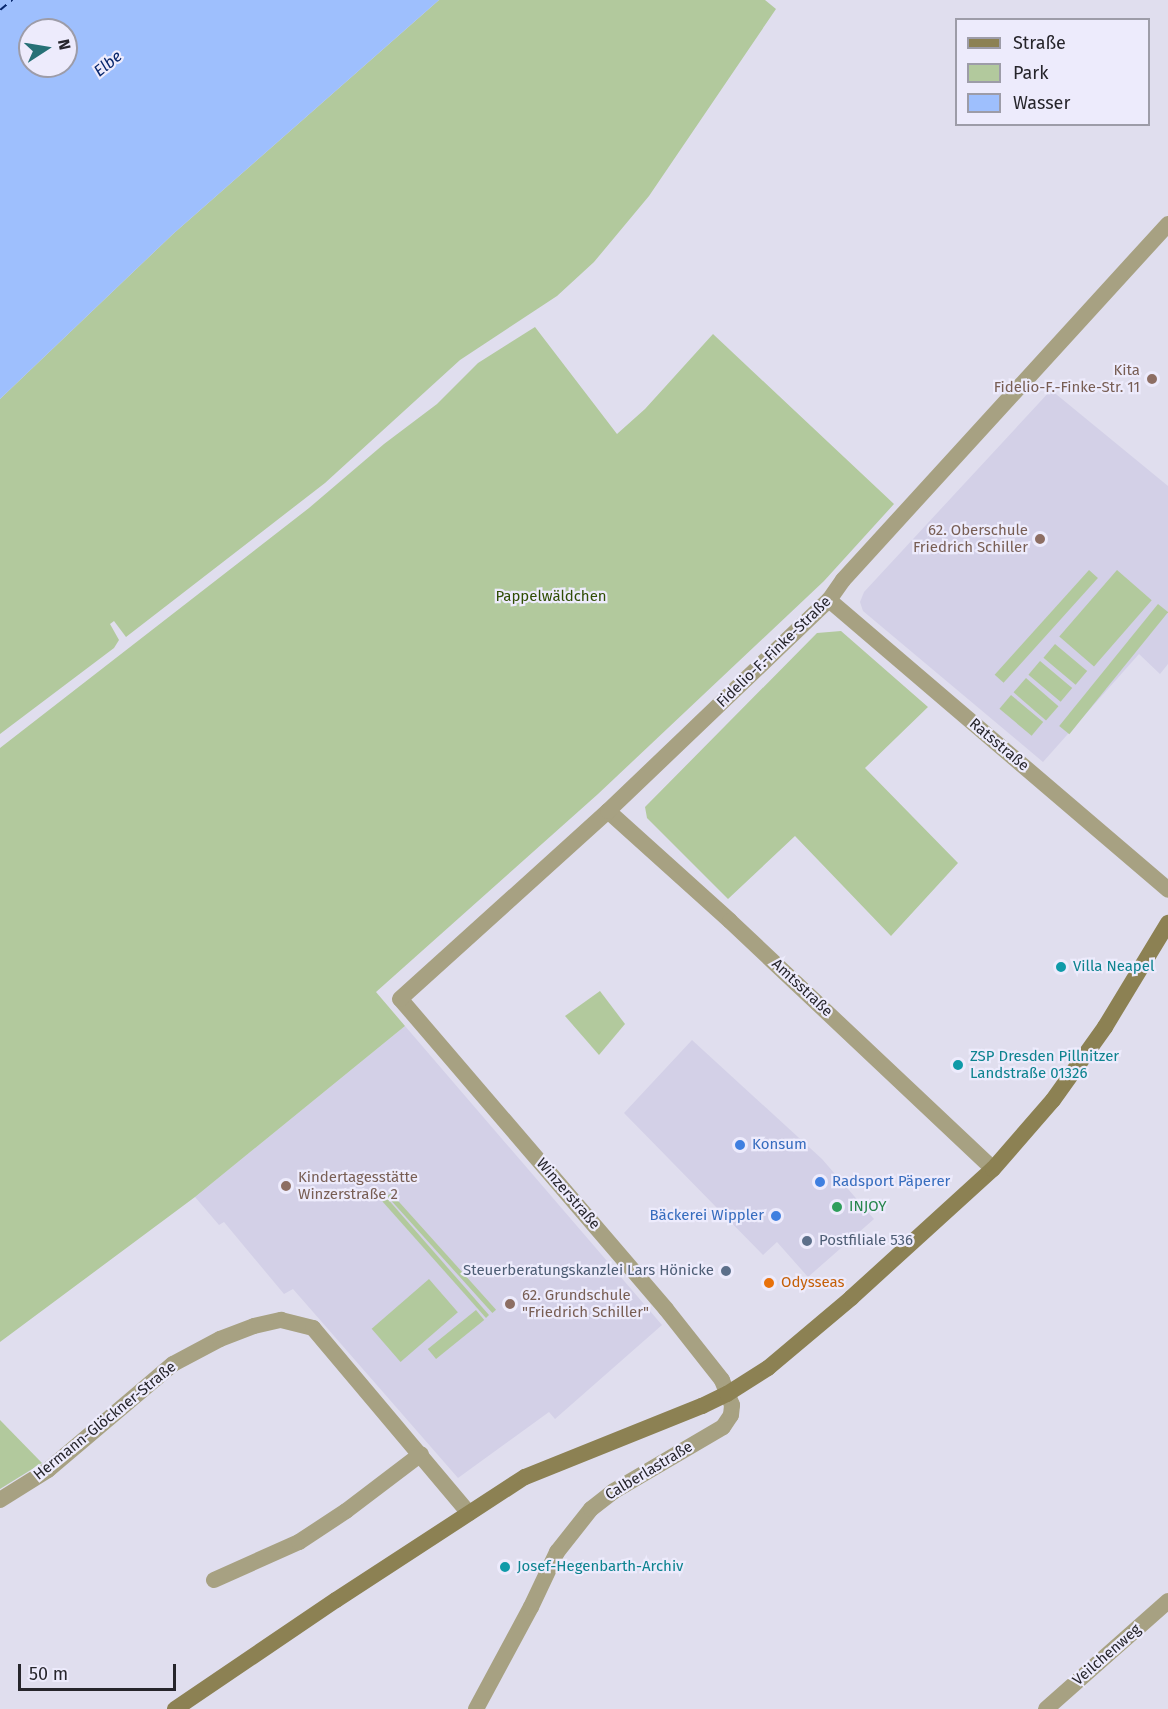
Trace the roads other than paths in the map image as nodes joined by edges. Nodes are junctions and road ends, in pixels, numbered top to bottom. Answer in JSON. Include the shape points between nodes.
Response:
{"nodes":[{"id":1,"x":1168,"y":224,"type":"edge"},
{"id":2,"x":829,"y":600,"type":"junction"},
{"id":3,"x":608,"y":812,"type":"junction"},
{"id":4,"x":1168,"y":890,"type":"edge"},
{"id":5,"x":1168,"y":923,"type":"edge"},
{"id":6,"x":400,"y":999,"type":"joint"},
{"id":7,"x":993,"y":1169,"type":"junction"},
{"id":8,"x":727,"y":1394,"type":"junction"},
{"id":9,"x":421,"y":1454,"type":"junction"},
{"id":10,"x":0,"y":1500,"type":"edge"},
{"id":11,"x":469,"y":1513,"type":"junction"},
{"id":12,"x":214,"y":1580,"type":"dead end"},
{"id":13,"x":1168,"y":1602,"type":"edge"},
{"id":14,"x":176,"y":1709,"type":"edge"},
{"id":15,"x":476,"y":1709,"type":"edge"},
{"id":16,"x":1046,"y":1709,"type":"edge"}],
"edges":[{"from":1,"to":2,"type":"street","name":"Fidelio-F.-Finke-Straße"},
{"from":2,"to":3,"type":"street","name":"Fidelio-F.-Finke-Straße"},
{"from":2,"to":4,"type":"street","name":"Ratsstraße"},
{"from":3,"to":6,"type":"street","name":"Fidelio-F.-Finke-Straße"},
{"from":3,"to":7,"type":"street","name":"Amtsstraße","via":[[730,921]]},
{"from":5,"to":7,"type":"main road","via":[[1053,1100]]},
{"from":6,"to":8,"type":"street","name":"Winzerstraße","via":[[666,1309],[722,1380]]},
{"from":7,"to":8,"type":"main road","via":[[832,1315],[768,1368]]},
{"from":8,"to":11,"type":"main road","via":[[525,1477]]},
{"from":8,"to":15,"type":"street","name":"Calberlastraße","via":[[731,1415],[723,1427],[614,1491],[591,1509],[569,1536]]},
{"from":9,"to":10,"type":"street","name":"Hermann-Glöckner-Straße","via":[[313,1328],[281,1320],[254,1326],[173,1364],[48,1470]]},
{"from":9,"to":11,"type":"street"},
{"from":9,"to":12,"type":"street","via":[[346,1512],[299,1542]]},
{"from":11,"to":14,"type":"main road"},
{"from":13,"to":16,"type":"street","name":"Veilchenweg"}]}
